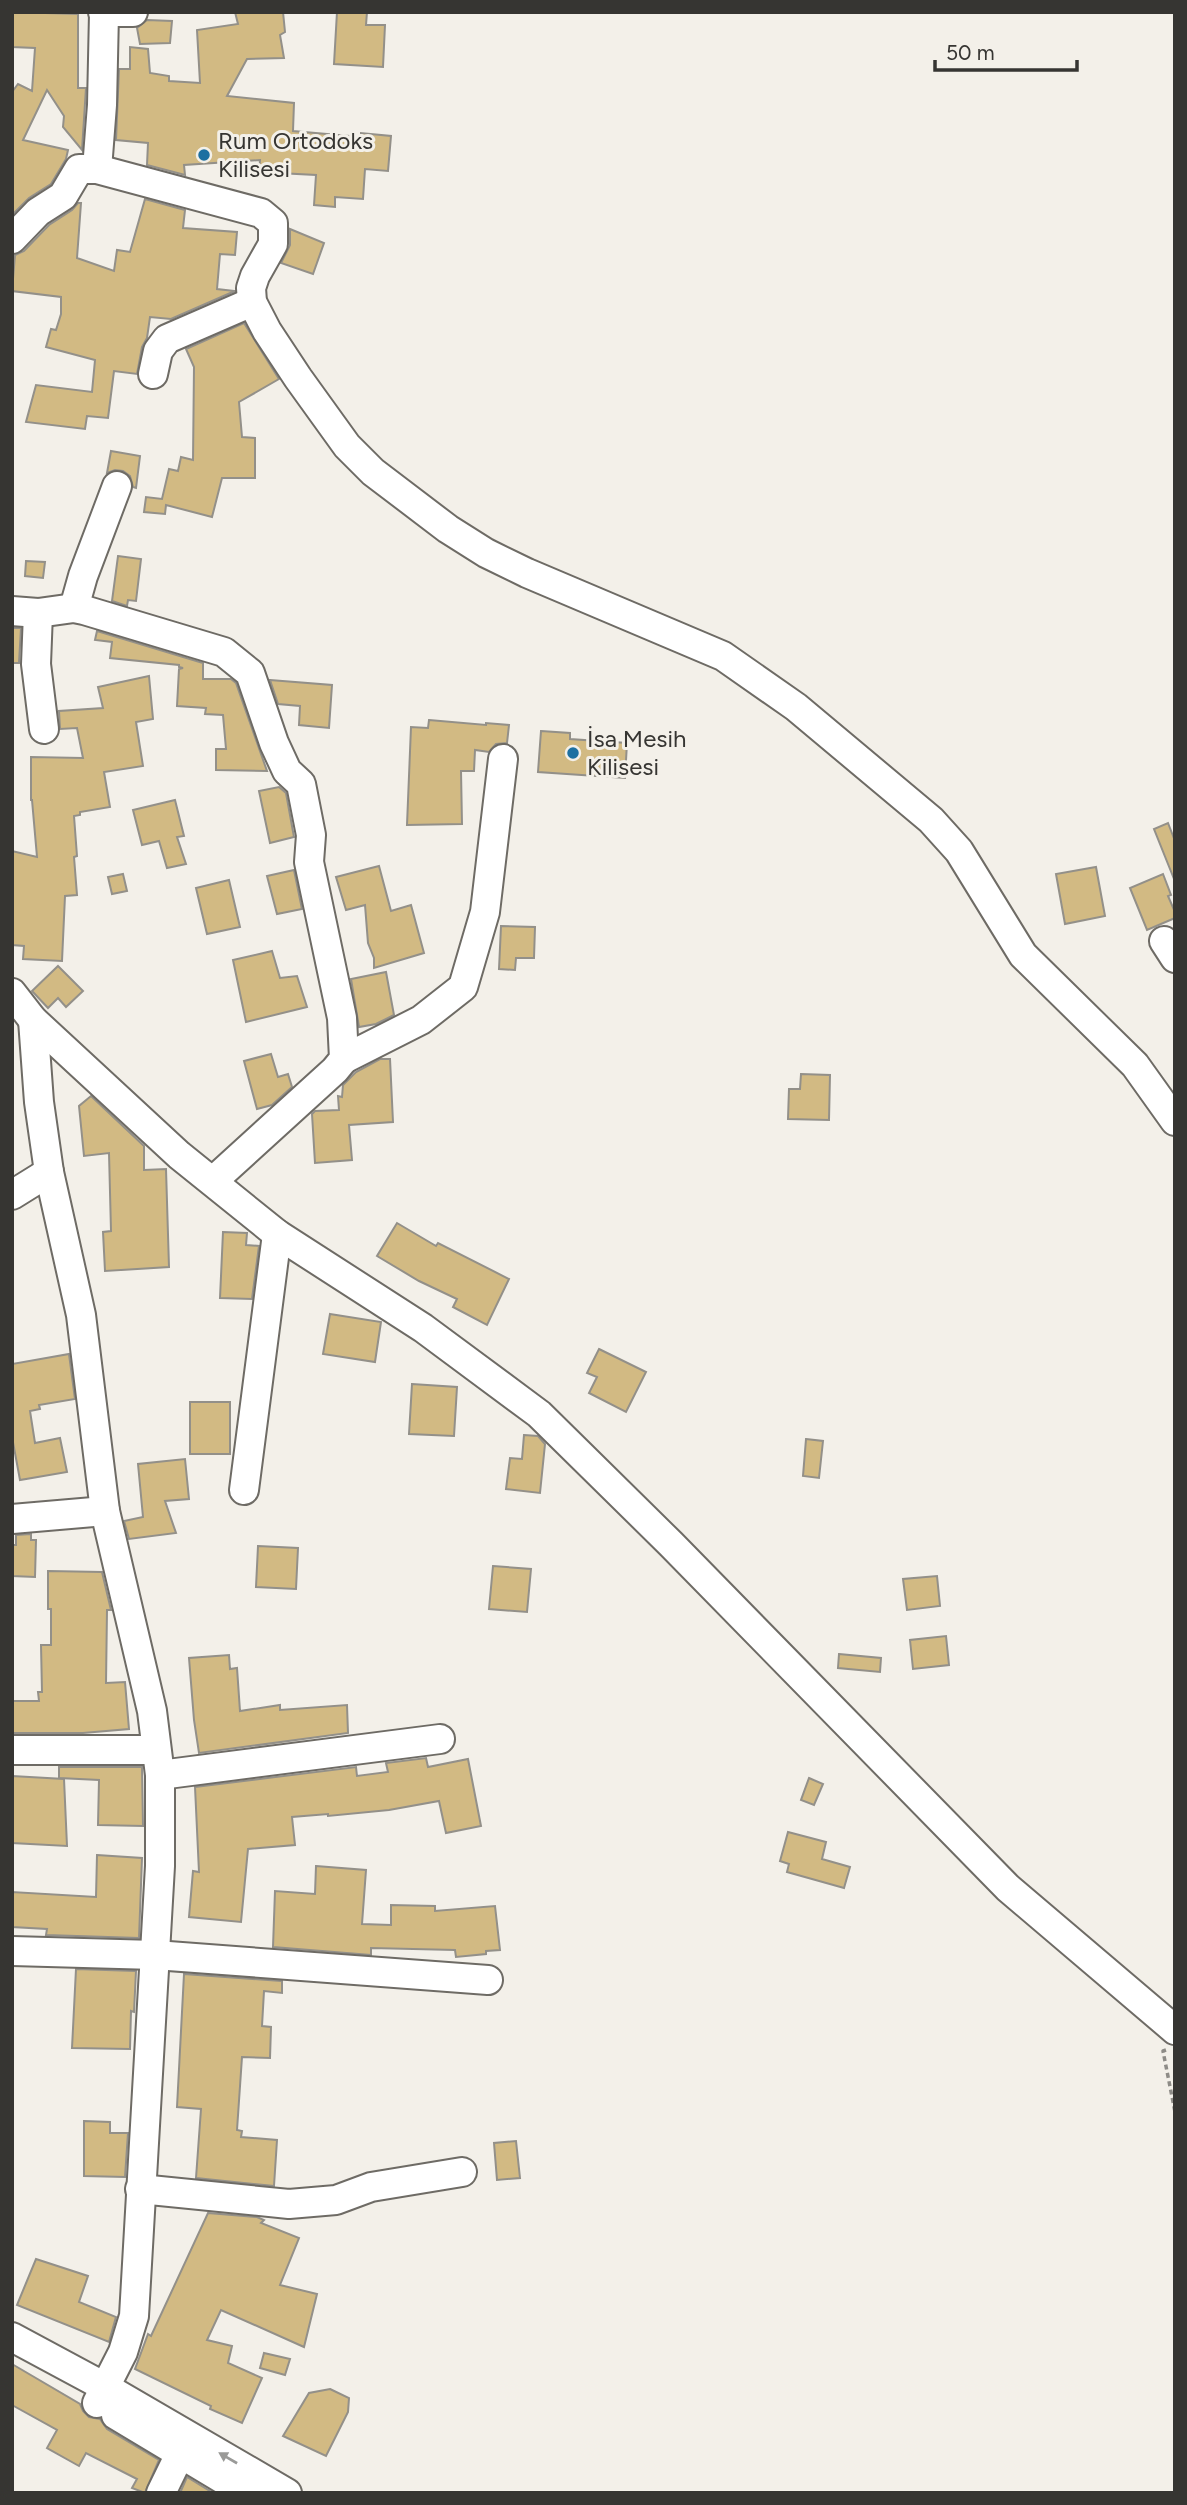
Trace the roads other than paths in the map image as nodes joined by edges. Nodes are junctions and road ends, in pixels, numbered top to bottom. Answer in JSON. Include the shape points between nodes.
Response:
{"nodes":[{"id":1,"x":103,"y":12,"type":"edge"},
{"id":2,"x":133,"y":12,"type":"edge"},
{"id":3,"x":97,"y":169,"type":"junction"},
{"id":4,"x":12,"y":239,"type":"edge"},
{"id":5,"x":252,"y":302,"type":"junction"},
{"id":6,"x":153,"y":374,"type":"dead end"},
{"id":7,"x":117,"y":486,"type":"dead end"},
{"id":8,"x":74,"y":608,"type":"junction"},
{"id":9,"x":25,"y":612,"type":"edge"},
{"id":10,"x":44,"y":729,"type":"dead end"},
{"id":11,"x":503,"y":759,"type":"dead end"},
{"id":12,"x":12,"y":993,"type":"edge"},
{"id":13,"x":33,"y":1020,"type":"junction"},
{"id":14,"x":344,"y":1059,"type":"junction"},
{"id":15,"x":12,"y":1093,"type":"edge"},
{"id":16,"x":39,"y":1102,"type":"junction"},
{"id":17,"x":1175,"y":1121,"type":"edge"},
{"id":18,"x":49,"y":1172,"type":"junction"},
{"id":19,"x":212,"y":1181,"type":"junction"},
{"id":20,"x":12,"y":1195,"type":"edge"},
{"id":21,"x":277,"y":1234,"type":"junction"},
{"id":22,"x":244,"y":1490,"type":"dead end"},
{"id":23,"x":105,"y":1511,"type":"junction"},
{"id":24,"x":12,"y":1519,"type":"edge"},
{"id":25,"x":440,"y":1738,"type":"dead end"},
{"id":26,"x":12,"y":1750,"type":"edge"},
{"id":27,"x":158,"y":1763,"type":"junction"},
{"id":28,"x":12,"y":1951,"type":"edge"},
{"id":29,"x":155,"y":1955,"type":"junction"},
{"id":30,"x":488,"y":1980,"type":"dead end"},
{"id":31,"x":1175,"y":2030,"type":"edge"},
{"id":32,"x":461,"y":2172,"type":"dead end"},
{"id":33,"x":140,"y":2189,"type":"junction"},
{"id":34,"x":12,"y":2337,"type":"edge"},
{"id":35,"x":12,"y":2358,"type":"edge"},
{"id":36,"x":101,"y":2395,"type":"junction"},
{"id":37,"x":180,"y":2454,"type":"junction"},
{"id":38,"x":161,"y":2493,"type":"edge"},
{"id":39,"x":246,"y":2493,"type":"edge"},
{"id":40,"x":287,"y":2493,"type":"edge"}],
"edges":[{"from":1,"to":2,"type":"street"},
{"from":1,"to":3,"type":"street"},
{"from":3,"to":4,"type":"street","via":[[79,169],[63,196],[38,212]]},
{"from":3,"to":5,"type":"street","via":[[268,218],[273,223],[273,244],[255,276]]},
{"from":5,"to":6,"type":"street","via":[[167,340],[158,351]]},
{"from":5,"to":17,"type":"street","via":[[298,378],[347,446],[373,472],[486,553],[723,656],[796,707],[931,820],[959,851],[1023,955],[1135,1065]]},
{"from":7,"to":8,"type":"street"},
{"from":8,"to":9,"type":"street"},
{"from":8,"to":14,"type":"street","via":[[224,652],[250,673],[274,743],[287,771],[301,784],[311,835],[309,862],[342,1018]]},
{"from":9,"to":10,"type":"street"},
{"from":11,"to":14,"type":"street","via":[[485,912],[463,987],[421,1020]]},
{"from":12,"to":13,"type":"street"},
{"from":13,"to":16,"type":"street"},
{"from":13,"to":19,"type":"street"},
{"from":14,"to":19,"type":"street"},
{"from":15,"to":16,"type":"street"},
{"from":16,"to":18,"type":"street"},
{"from":18,"to":20,"type":"street"},
{"from":18,"to":23,"type":"street","via":[[81,1315]]},
{"from":19,"to":21,"type":"street"},
{"from":21,"to":22,"type":"street"},
{"from":21,"to":31,"type":"street","via":[[423,1328],[539,1415],[1008,1888]]},
{"from":23,"to":24,"type":"street"},
{"from":23,"to":27,"type":"street","via":[[152,1711]]},
{"from":25,"to":27,"type":"street"},
{"from":26,"to":27,"type":"street"},
{"from":27,"to":29,"type":"street","via":[[160,1867]]},
{"from":28,"to":29,"type":"street"},
{"from":29,"to":30,"type":"street"},
{"from":29,"to":33,"type":"street"},
{"from":32,"to":33,"type":"street","via":[[371,2187],[336,2200],[289,2204]]},
{"from":33,"to":36,"type":"street","via":[[134,2316],[123,2352]]},
{"from":34,"to":36,"type":"street"},
{"from":35,"to":36,"type":"street"},
{"from":36,"to":37,"type":"street"},
{"from":40,"to":36,"type":"street","one_way":true},
{"from":37,"to":38,"type":"street"},
{"from":37,"to":39,"type":"street"}]}
